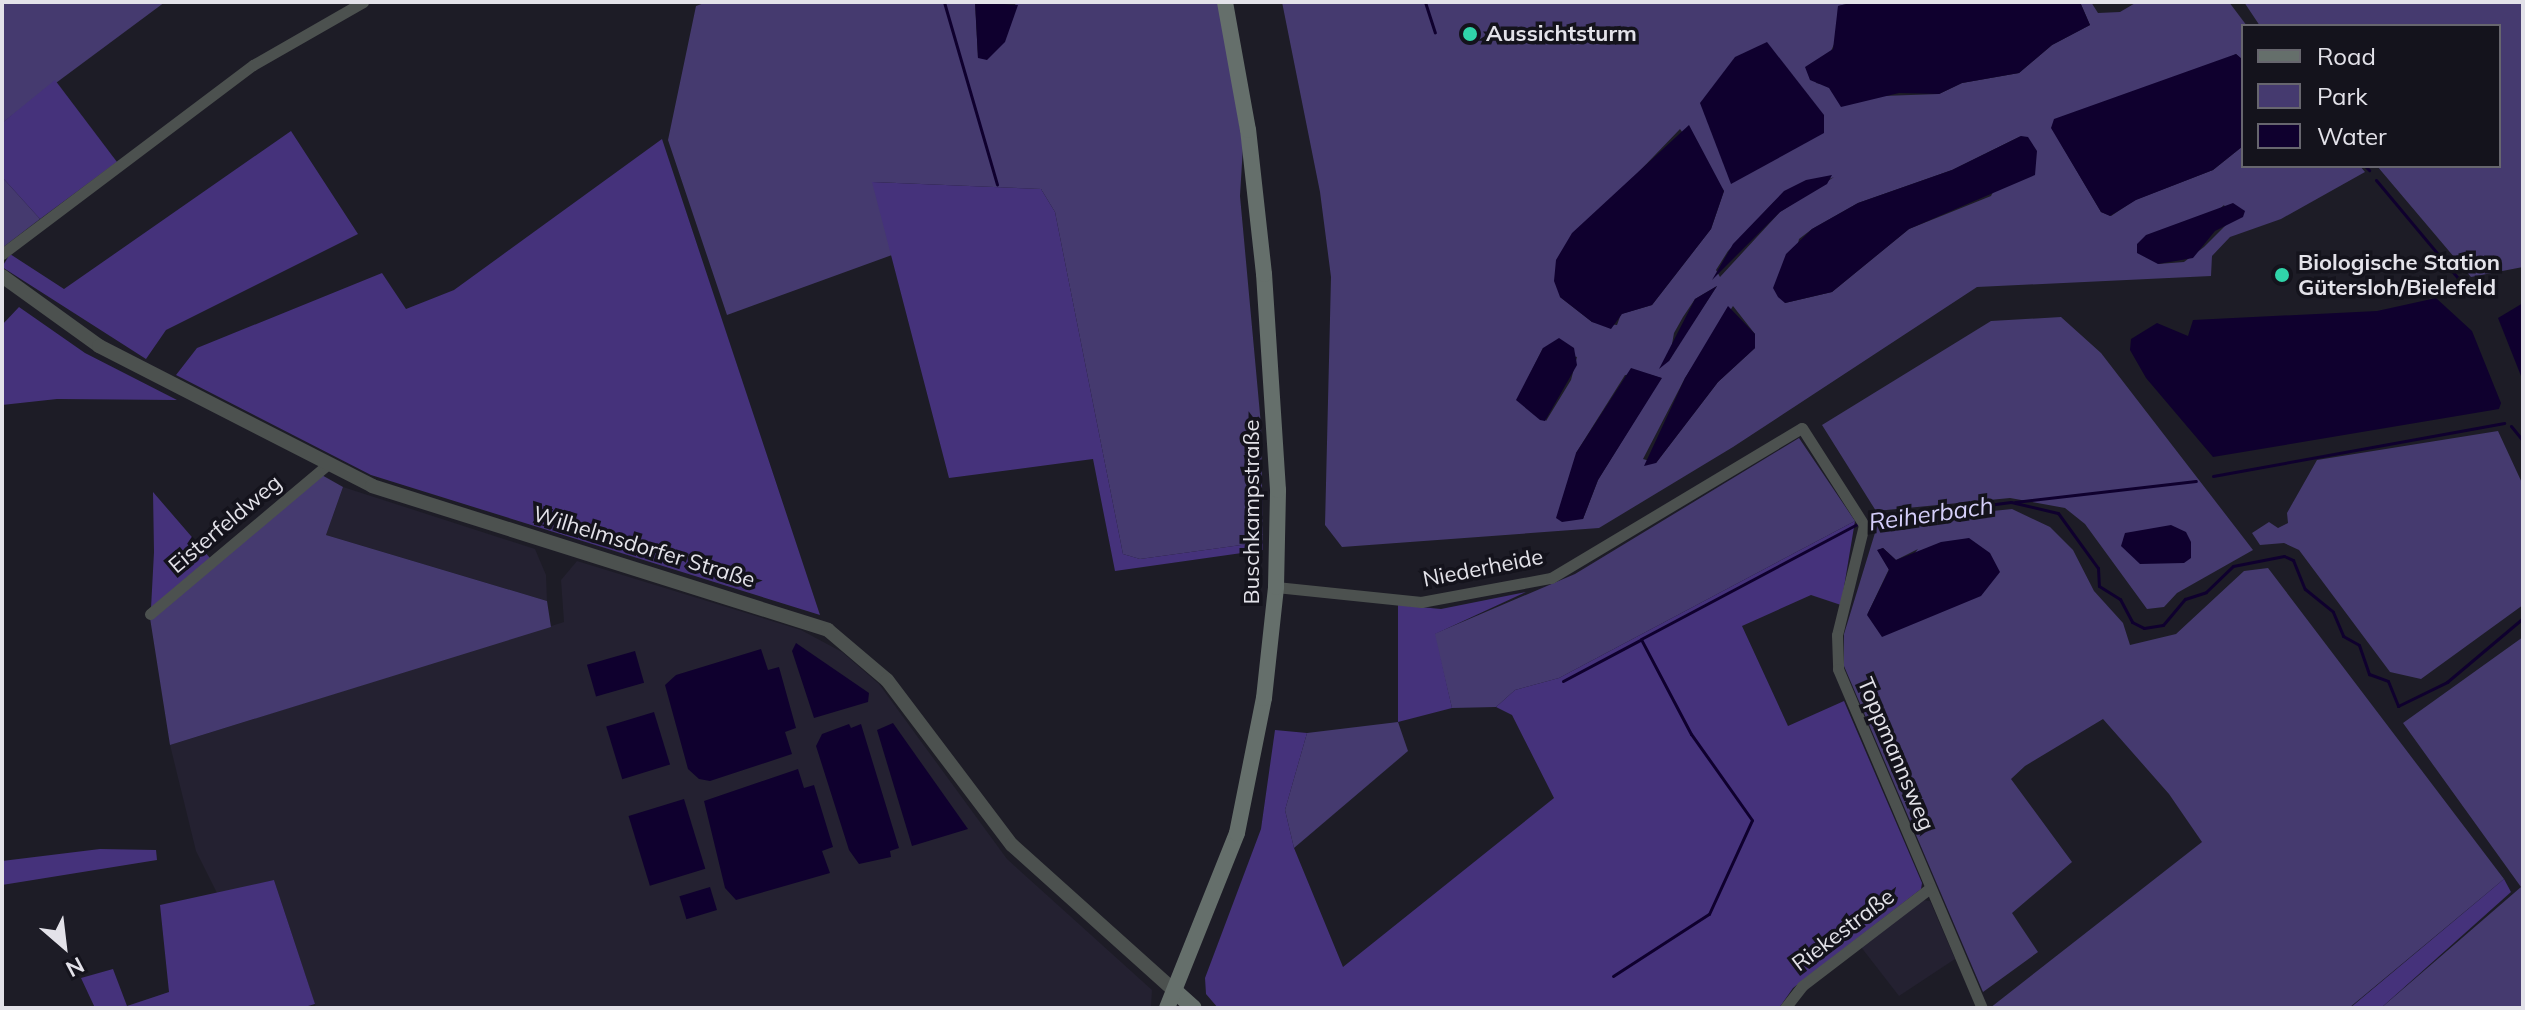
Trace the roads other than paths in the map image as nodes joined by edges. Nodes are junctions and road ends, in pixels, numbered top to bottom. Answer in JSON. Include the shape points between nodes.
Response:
{"nodes":[{"id":1,"x":363,"y":2,"type":"edge"},
{"id":2,"x":1225,"y":2,"type":"edge"},
{"id":3,"x":2,"y":254,"type":"edge"},
{"id":4,"x":2,"y":276,"type":"edge"},
{"id":5,"x":1802,"y":428,"type":"joint"},
{"id":6,"x":326,"y":466,"type":"junction"},
{"id":7,"x":1276,"y":587,"type":"junction"},
{"id":8,"x":150,"y":614,"type":"dead end"},
{"id":9,"x":1930,"y":888,"type":"junction"},
{"id":10,"x":1176,"y":992,"type":"junction"},
{"id":11,"x":1167,"y":1008,"type":"edge"},
{"id":12,"x":1194,"y":1008,"type":"edge"},
{"id":13,"x":1785,"y":1008,"type":"edge"},
{"id":14,"x":1982,"y":1008,"type":"edge"}],
"edges":[{"from":1,"to":3,"type":"street","via":[[253,65]]},
{"from":2,"to":7,"type":"main road","name":"Buschkampstraße","via":[[1248,134],[1264,274],[1278,490]]},
{"from":4,"to":6,"type":"street","name":"Wilhelmsdorfer Straße","via":[[99,346]]},
{"from":5,"to":7,"type":"street","name":"Niederheide","via":[[1551,578],[1421,602]]},
{"from":5,"to":9,"type":"street","name":"Toppmannsweg","via":[[1862,519],[1837,635],[1838,669]]},
{"from":6,"to":8,"type":"street","name":"Eisterfeldweg"},
{"from":6,"to":10,"type":"street","name":"Wilhelmsdorfer Straße","via":[[372,486],[828,630],[887,680],[1012,845]]},
{"from":7,"to":10,"type":"main road","name":"Buschkampstraße","via":[[1264,698],[1245,801],[1224,874]]},
{"from":9,"to":13,"type":"street","name":"Riekestraße","via":[[1802,986]]},
{"from":9,"to":14,"type":"street","name":"Toppmannsweg"},
{"from":10,"to":11,"type":"main road","name":"Buschkampstraße"},
{"from":10,"to":12,"type":"main road"}]}
